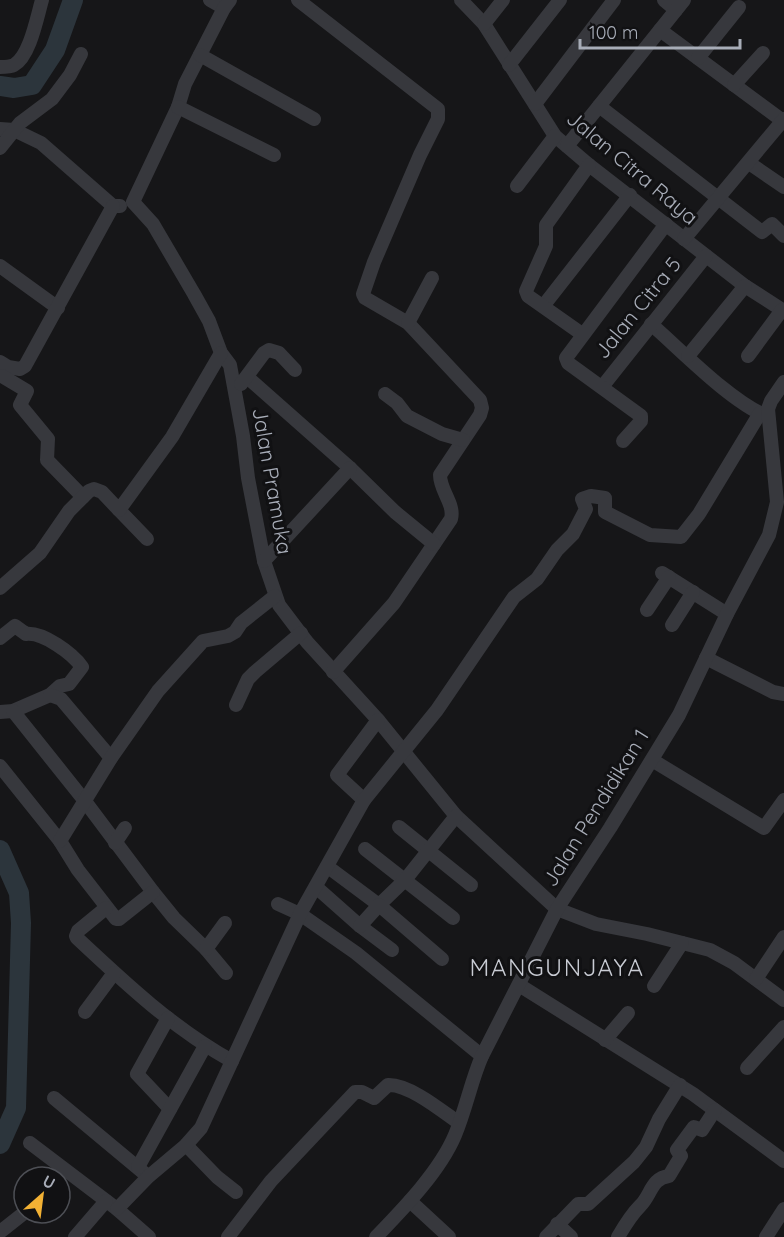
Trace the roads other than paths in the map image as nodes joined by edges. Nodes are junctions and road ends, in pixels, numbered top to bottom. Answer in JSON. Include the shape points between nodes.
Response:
{"nodes":[{"id":1,"x":42,"y":0,"type":"edge"},
{"id":2,"x":210,"y":0,"type":"edge"},
{"id":3,"x":298,"y":0,"type":"edge"},
{"id":4,"x":461,"y":0,"type":"edge"},
{"id":5,"x":503,"y":0,"type":"edge"},
{"id":6,"x":560,"y":0,"type":"edge"},
{"id":7,"x":614,"y":0,"type":"edge"},
{"id":8,"x":664,"y":0,"type":"edge"},
{"id":9,"x":227,"y":4,"type":"edge"},
{"id":10,"x":680,"y":5,"type":"edge"},
{"id":11,"x":739,"y":7,"type":"dead end"},
{"id":12,"x":484,"y":24,"type":"junction"},
{"id":13,"x":660,"y":30,"type":"junction"},
{"id":14,"x":763,"y":53,"type":"dead end"},
{"id":15,"x":81,"y":54,"type":"dead end"},
{"id":16,"x":200,"y":55,"type":"junction"},
{"id":17,"x":698,"y":58,"type":"junction"},
{"id":18,"x":509,"y":65,"type":"junction"},
{"id":19,"x":0,"y":67,"type":"edge"},
{"id":20,"x":734,"y":85,"type":"junction"},
{"id":21,"x":535,"y":104,"type":"junction"},
{"id":22,"x":178,"y":106,"type":"junction"},
{"id":23,"x":599,"y":106,"type":"junction"},
{"id":24,"x":314,"y":119,"type":"dead end"},
{"id":25,"x":783,"y":120,"type":"edge"},
{"id":26,"x":0,"y":129,"type":"edge"},
{"id":27,"x":14,"y":130,"type":"junction"},
{"id":28,"x":555,"y":136,"type":"junction"},
{"id":29,"x":567,"y":146,"type":"junction"},
{"id":30,"x":0,"y":148,"type":"edge"},
{"id":31,"x":274,"y":155,"type":"dead end"},
{"id":32,"x":749,"y":163,"type":"junction"},
{"id":33,"x":590,"y":165,"type":"junction"},
{"id":34,"x":517,"y":186,"type":"dead end"},
{"id":35,"x":784,"y":187,"type":"edge"},
{"id":36,"x":630,"y":195,"type":"junction"},
{"id":37,"x":718,"y":198,"type":"junction"},
{"id":38,"x":133,"y":202,"type":"junction"},
{"id":39,"x":113,"y":206,"type":"junction"},
{"id":40,"x":666,"y":224,"type":"junction"},
{"id":41,"x":784,"y":236,"type":"edge"},
{"id":42,"x":684,"y":238,"type":"junction"},
{"id":43,"x":706,"y":256,"type":"junction"},
{"id":44,"x":0,"y":266,"type":"edge"},
{"id":45,"x":432,"y":278,"type":"dead end"},
{"id":46,"x":745,"y":286,"type":"junction"},
{"id":47,"x":544,"y":305,"type":"junction"},
{"id":48,"x":58,"y":308,"type":"junction"},
{"id":49,"x":783,"y":310,"type":"edge"},
{"id":50,"x":408,"y":323,"type":"junction"},
{"id":51,"x":651,"y":324,"type":"junction"},
{"id":52,"x":582,"y":334,"type":"junction"},
{"id":53,"x":221,"y":353,"type":"junction"},
{"id":54,"x":688,"y":356,"type":"junction"},
{"id":55,"x":748,"y":356,"type":"dead end"},
{"id":56,"x":295,"y":370,"type":"dead end"},
{"id":57,"x":2,"y":371,"type":"edge"},
{"id":58,"x":247,"y":377,"type":"junction"},
{"id":59,"x":784,"y":382,"type":"edge"},
{"id":60,"x":602,"y":387,"type":"junction"},
{"id":61,"x":234,"y":393,"type":"junction"},
{"id":62,"x":385,"y":394,"type":"dead end"},
{"id":63,"x":764,"y":415,"type":"junction"},
{"id":64,"x":463,"y":440,"type":"junction"},
{"id":65,"x":623,"y":441,"type":"dead end"},
{"id":66,"x":779,"y":459,"type":"edge"},
{"id":67,"x":350,"y":468,"type":"junction"},
{"id":68,"x":83,"y":497,"type":"junction"},
{"id":69,"x":119,"y":510,"type":"junction"},
{"id":70,"x":147,"y":538,"type":"dead end"},
{"id":71,"x":434,"y":544,"type":"junction"},
{"id":72,"x":264,"y":561,"type":"junction"},
{"id":73,"x":0,"y":588,"type":"edge"},
{"id":74,"x":693,"y":592,"type":"junction"},
{"id":75,"x":275,"y":596,"type":"junction"},
{"id":76,"x":647,"y":610,"type":"dead end"},
{"id":77,"x":727,"y":614,"type":"junction"},
{"id":78,"x":672,"y":625,"type":"dead end"},
{"id":79,"x":301,"y":633,"type":"junction"},
{"id":80,"x":0,"y":638,"type":"edge"},
{"id":81,"x":706,"y":658,"type":"junction"},
{"id":82,"x":333,"y":672,"type":"junction"},
{"id":83,"x":784,"y":694,"type":"edge"},
{"id":84,"x":50,"y":695,"type":"junction"},
{"id":85,"x":236,"y":705,"type":"dead end"},
{"id":86,"x":6,"y":711,"type":"edge"},
{"id":87,"x":378,"y":720,"type":"junction"},
{"id":88,"x":404,"y":750,"type":"junction"},
{"id":89,"x":111,"y":758,"type":"junction"},
{"id":90,"x":652,"y":760,"type":"junction"},
{"id":91,"x":0,"y":766,"type":"edge"},
{"id":92,"x":84,"y":800,"type":"junction"},
{"id":93,"x":364,"y":800,"type":"junction"},
{"id":94,"x":784,"y":800,"type":"edge"},
{"id":95,"x":456,"y":816,"type":"junction"},
{"id":96,"x":399,"y":827,"type":"dead end"},
{"id":97,"x":125,"y":828,"type":"dead end"},
{"id":98,"x":60,"y":841,"type":"junction"},
{"id":99,"x":115,"y":843,"type":"junction"},
{"id":100,"x":365,"y":849,"type":"dead end"},
{"id":101,"x":428,"y":850,"type":"junction"},
{"id":102,"x":328,"y":867,"type":"junction"},
{"id":103,"x":405,"y":880,"type":"junction"},
{"id":104,"x":471,"y":885,"type":"dead end"},
{"id":105,"x":316,"y":887,"type":"junction"},
{"id":106,"x":153,"y":892,"type":"junction"},
{"id":107,"x":278,"y":904,"type":"dead end"},
{"id":108,"x":379,"y":905,"type":"junction"},
{"id":109,"x":106,"y":908,"type":"junction"},
{"id":110,"x":557,"y":909,"type":"junction"},
{"id":111,"x":300,"y":914,"type":"junction"},
{"id":112,"x":453,"y":918,"type":"dead end"},
{"id":113,"x":225,"y":923,"type":"dead end"},
{"id":114,"x":360,"y":926,"type":"junction"},
{"id":115,"x":784,"y":937,"type":"edge"},
{"id":116,"x":682,"y":943,"type":"junction"},
{"id":117,"x":206,"y":948,"type":"junction"},
{"id":118,"x":392,"y":950,"type":"dead end"},
{"id":119,"x":442,"y":959,"type":"dead end"},
{"id":120,"x":114,"y":973,"type":"junction"},
{"id":121,"x":226,"y":973,"type":"dead end"},
{"id":122,"x":756,"y":979,"type":"junction"},
{"id":123,"x":519,"y":986,"type":"junction"},
{"id":124,"x":654,"y":986,"type":"dead end"},
{"id":125,"x":784,"y":1000,"type":"edge"},
{"id":126,"x":85,"y":1012,"type":"dead end"},
{"id":127,"x":628,"y":1013,"type":"dead end"},
{"id":128,"x":168,"y":1018,"type":"junction"},
{"id":129,"x":784,"y":1027,"type":"edge"},
{"id":130,"x":605,"y":1040,"type":"junction"},
{"id":131,"x":205,"y":1046,"type":"junction"},
{"id":132,"x":482,"y":1056,"type":"junction"},
{"id":133,"x":232,"y":1061,"type":"junction"},
{"id":134,"x":747,"y":1068,"type":"dead end"},
{"id":135,"x":680,"y":1085,"type":"junction"},
{"id":136,"x":54,"y":1098,"type":"dead end"},
{"id":137,"x":170,"y":1109,"type":"junction"},
{"id":138,"x":715,"y":1110,"type":"junction"},
{"id":139,"x":459,"y":1123,"type":"junction"},
{"id":140,"x":30,"y":1143,"type":"dead end"},
{"id":141,"x":186,"y":1145,"type":"junction"},
{"id":142,"x":784,"y":1161,"type":"edge"},
{"id":143,"x":53,"y":1165,"type":"edge"},
{"id":144,"x":143,"y":1172,"type":"junction"},
{"id":145,"x":72,"y":1180,"type":"edge"},
{"id":146,"x":236,"y":1192,"type":"dead end"},
{"id":147,"x":410,"y":1200,"type":"junction"},
{"id":148,"x":111,"y":1205,"type":"junction"},
{"id":149,"x":784,"y":1209,"type":"edge"},
{"id":150,"x":12,"y":1222,"type":"edge"},
{"id":151,"x":556,"y":1224,"type":"junction"},
{"id":152,"x":0,"y":1232,"type":"edge"},
{"id":153,"x":144,"y":1235,"type":"edge"},
{"id":154,"x":75,"y":1237,"type":"edge"},
{"id":155,"x":228,"y":1237,"type":"edge"},
{"id":156,"x":376,"y":1237,"type":"edge"},
{"id":157,"x":449,"y":1237,"type":"edge"},
{"id":158,"x":546,"y":1237,"type":"edge"},
{"id":159,"x":571,"y":1237,"type":"edge"},
{"id":160,"x":618,"y":1237,"type":"edge"},
{"id":161,"x":766,"y":1237,"type":"edge"}],
"edges":[{"from":1,"to":19,"type":"street","via":[[21,58],[14,65]]},
{"from":2,"to":9,"type":"street"},
{"from":3,"to":50,"type":"street","via":[[438,109],[438,119],[363,292],[365,298]]},
{"from":4,"to":12,"type":"street","name":"Jalan Citra Raya"},
{"from":5,"to":12,"type":"street"},
{"from":6,"to":18,"type":"street"},
{"from":7,"to":21,"type":"street"},
{"from":8,"to":10,"type":"street"},
{"from":9,"to":16,"type":"street"},
{"from":10,"to":13,"type":"street"},
{"from":11,"to":17,"type":"street"},
{"from":12,"to":18,"type":"street","name":"Jalan Citra Raya"},
{"from":13,"to":17,"type":"street"},
{"from":13,"to":23,"type":"street"},
{"from":14,"to":20,"type":"street"},
{"from":15,"to":27,"type":"street","via":[[51,99]]},
{"from":16,"to":22,"type":"street"},
{"from":16,"to":24,"type":"street"},
{"from":17,"to":20,"type":"street"},
{"from":18,"to":21,"type":"street","name":"Jalan Citra Raya"},
{"from":20,"to":25,"type":"street"},
{"from":21,"to":28,"type":"street","name":"Jalan Citra Raya"},
{"from":22,"to":31,"type":"street"},
{"from":22,"to":38,"type":"street"},
{"from":23,"to":29,"type":"street"},
{"from":23,"to":37,"type":"street"},
{"from":25,"to":32,"type":"street"},
{"from":26,"to":27,"type":"street"},
{"from":27,"to":30,"type":"street"},
{"from":27,"to":39,"type":"street","via":[[41,143]]},
{"from":28,"to":29,"type":"street","name":"Jalan Citra Raya"},
{"from":28,"to":34,"type":"street"},
{"from":29,"to":33,"type":"street","name":"Jalan Citra Raya"},
{"from":32,"to":35,"type":"street"},
{"from":32,"to":37,"type":"street"},
{"from":33,"to":36,"type":"street","name":"Jalan Citra Raya"},
{"from":33,"to":47,"type":"street","via":[[545,227],[546,246],[526,291]]},
{"from":36,"to":40,"type":"street","name":"Jalan Citra Raya"},
{"from":36,"to":47,"type":"street"},
{"from":37,"to":41,"type":"street","via":[[762,232],[772,225]]},
{"from":37,"to":42,"type":"street"},
{"from":38,"to":39,"type":"street"},
{"from":38,"to":53,"type":"street","name":"Jalan Pramuka","via":[[153,224],[194,294]]},
{"from":39,"to":48,"type":"street"},
{"from":40,"to":42,"type":"street","name":"Jalan Citra Raya"},
{"from":40,"to":52,"type":"street"},
{"from":42,"to":43,"type":"street","name":"Jalan Citra Raya"},
{"from":43,"to":46,"type":"street","name":"Jalan Citra Raya"},
{"from":43,"to":51,"type":"street","name":"Jalan Citra 5"},
{"from":44,"to":48,"type":"street"},
{"from":45,"to":50,"type":"street"},
{"from":46,"to":49,"type":"street","name":"Jalan Citra Raya"},
{"from":46,"to":54,"type":"street"},
{"from":47,"to":52,"type":"street"},
{"from":48,"to":57,"type":"street","via":[[25,366]]},
{"from":49,"to":55,"type":"street"},
{"from":50,"to":64,"type":"street","via":[[480,400],[480,415]]},
{"from":51,"to":54,"type":"street"},
{"from":51,"to":60,"type":"street","name":"Jalan Citra 5"},
{"from":52,"to":60,"type":"street","via":[[566,355],[566,361]]},
{"from":53,"to":61,"type":"street","name":"Jalan Pramuka","via":[[230,365]]},
{"from":53,"to":69,"type":"street","via":[[172,437]]},
{"from":54,"to":63,"type":"street"},
{"from":56,"to":58,"type":"street","via":[[279,353],[269,350]]},
{"from":57,"to":68,"type":"street","via":[[27,391],[20,405],[48,439],[47,460]]},
{"from":58,"to":61,"type":"street"},
{"from":58,"to":67,"type":"street"},
{"from":59,"to":63,"type":"street"},
{"from":60,"to":65,"type":"street","via":[[642,418]]},
{"from":61,"to":72,"type":"street","name":"Jalan Pramuka"},
{"from":62,"to":64,"type":"street","via":[[406,416]]},
{"from":63,"to":66,"type":"street","name":"Jalan Pendidikan 1"},
{"from":63,"to":88,"type":"street","via":[[681,537],[650,536],[605,512],[605,498],[582,499],[586,509],[573,534],[537,579],[514,597],[456,684]]},
{"from":64,"to":71,"type":"street","via":[[440,475],[452,515]]},
{"from":66,"to":77,"type":"street","name":"Jalan Pendidikan 1","via":[[777,502],[769,535]]},
{"from":67,"to":71,"type":"street","via":[[394,512]]},
{"from":67,"to":72,"type":"street"},
{"from":68,"to":69,"type":"street","via":[[98,490]]},
{"from":68,"to":73,"type":"street","via":[[40,553]]},
{"from":69,"to":70,"type":"street"},
{"from":71,"to":82,"type":"street","via":[[394,603]]},
{"from":72,"to":75,"type":"street","name":"Jalan Pramuka"},
{"from":74,"to":76,"type":"street","via":[[665,575]]},
{"from":74,"to":77,"type":"street"},
{"from":74,"to":78,"type":"street"},
{"from":75,"to":79,"type":"street","name":"Jalan Pramuka"},
{"from":75,"to":89,"type":"street","via":[[235,632],[203,641],[158,691]]},
{"from":77,"to":81,"type":"street","name":"Jalan Pendidikan 1"},
{"from":79,"to":82,"type":"street","name":"Jalan Pramuka"},
{"from":79,"to":85,"type":"street","via":[[248,679]]},
{"from":80,"to":84,"type":"street","via":[[16,626],[26,634],[48,639],[81,665],[69,684]]},
{"from":81,"to":83,"type":"street"},
{"from":81,"to":90,"type":"street","name":"Jalan Pendidikan 1"},
{"from":82,"to":87,"type":"street","name":"Jalan Pramuka"},
{"from":84,"to":86,"type":"street"},
{"from":84,"to":89,"type":"street","via":[[61,699]]},
{"from":86,"to":92,"type":"street"},
{"from":87,"to":88,"type":"street","name":"Jalan Pramuka"},
{"from":87,"to":93,"type":"street","via":[[337,775]]},
{"from":88,"to":93,"type":"street"},
{"from":88,"to":95,"type":"street","name":"Jalan Pramuka"},
{"from":89,"to":92,"type":"street"},
{"from":90,"to":94,"type":"street","via":[[764,828]]},
{"from":90,"to":110,"type":"street","name":"Jalan Pendidikan 1"},
{"from":91,"to":98,"type":"street"},
{"from":92,"to":98,"type":"street"},
{"from":92,"to":99,"type":"street"},
{"from":93,"to":102,"type":"street"},
{"from":95,"to":101,"type":"street"},
{"from":95,"to":110,"type":"street","name":"Jalan Pramuka"},
{"from":96,"to":101,"type":"street"},
{"from":97,"to":99,"type":"street"},
{"from":98,"to":109,"type":"street"},
{"from":99,"to":106,"type":"street"},
{"from":100,"to":103,"type":"street"},
{"from":101,"to":103,"type":"street"},
{"from":101,"to":104,"type":"street"},
{"from":102,"to":105,"type":"street"},
{"from":102,"to":108,"type":"street"},
{"from":103,"to":108,"type":"street"},
{"from":103,"to":112,"type":"street"},
{"from":105,"to":111,"type":"street"},
{"from":105,"to":114,"type":"street"},
{"from":106,"to":109,"type":"street","via":[[119,919]]},
{"from":106,"to":117,"type":"street"},
{"from":107,"to":111,"type":"street"},
{"from":108,"to":114,"type":"street"},
{"from":108,"to":119,"type":"street"},
{"from":109,"to":120,"type":"street","via":[[76,936]]},
{"from":110,"to":116,"type":"street","via":[[596,924]]},
{"from":110,"to":123,"type":"street","name":"Jalan Pendidikan 1"},
{"from":111,"to":132,"type":"street","via":[[356,953]]},
{"from":111,"to":133,"type":"street"},
{"from":113,"to":117,"type":"street"},
{"from":114,"to":118,"type":"street"},
{"from":115,"to":122,"type":"street"},
{"from":116,"to":122,"type":"street","via":[[710,950]]},
{"from":116,"to":124,"type":"street"},
{"from":117,"to":121,"type":"street"},
{"from":120,"to":126,"type":"street"},
{"from":120,"to":128,"type":"street"},
{"from":122,"to":125,"type":"street"},
{"from":123,"to":130,"type":"street"},
{"from":123,"to":132,"type":"street","name":"Jalan Pendidikan 1"},
{"from":127,"to":130,"type":"street"},
{"from":128,"to":131,"type":"street"},
{"from":128,"to":137,"type":"street","via":[[137,1074]]},
{"from":129,"to":134,"type":"street"},
{"from":130,"to":135,"type":"street"},
{"from":131,"to":133,"type":"street"},
{"from":131,"to":137,"type":"street"},
{"from":132,"to":139,"type":"street","name":"Jalan Pendidikan 1"},
{"from":133,"to":141,"type":"street","via":[[201,1128]]},
{"from":135,"to":138,"type":"street"},
{"from":135,"to":151,"type":"street","via":[[658,1119],[646,1148],[588,1204],[578,1204]]},
{"from":136,"to":144,"type":"street"},
{"from":137,"to":144,"type":"street"},
{"from":138,"to":142,"type":"street"},
{"from":138,"to":160,"type":"street","via":[[702,1130],[694,1127],[688,1134],[677,1150],[681,1156],[669,1176],[656,1183]]},
{"from":139,"to":147,"type":"street","name":"Jalan Pendidikan 1","via":[[447,1150]]},
{"from":139,"to":155,"type":"street","via":[[412,1092],[392,1084],[377,1098],[356,1092],[271,1181]]},
{"from":140,"to":143,"type":"street"},
{"from":141,"to":144,"type":"street"},
{"from":141,"to":146,"type":"street"},
{"from":144,"to":148,"type":"street"},
{"from":145,"to":148,"type":"street"},
{"from":147,"to":156,"type":"street","name":"Jalan Pendidikan 1"},
{"from":147,"to":157,"type":"street"},
{"from":148,"to":153,"type":"street"},
{"from":148,"to":154,"type":"street"},
{"from":149,"to":161,"type":"street"},
{"from":150,"to":152,"type":"street"},
{"from":151,"to":158,"type":"street"},
{"from":151,"to":159,"type":"street"}]}
